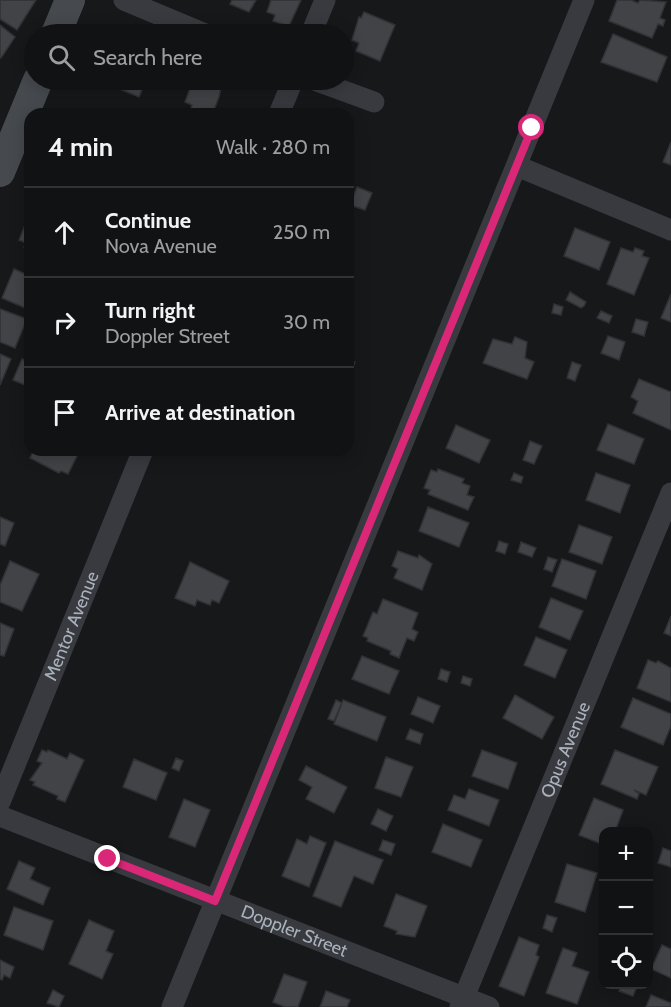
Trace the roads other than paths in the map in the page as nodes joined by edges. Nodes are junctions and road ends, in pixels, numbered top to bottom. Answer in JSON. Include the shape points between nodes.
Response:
{"nodes":[{"id":1,"x":70,"y":0,"type":"edge"},
{"id":2,"x":124,"y":0,"type":"edge"},
{"id":3,"x":325,"y":0,"type":"edge"},
{"id":4,"x":585,"y":0,"type":"edge"},
{"id":5,"x":60,"y":24,"type":"edge"},
{"id":6,"x":181,"y":24,"type":"edge"},
{"id":7,"x":315,"y":24,"type":"edge"},
{"id":8,"x":34,"y":90,"type":"edge"},
{"id":9,"x":288,"y":90,"type":"edge"},
{"id":10,"x":341,"y":90,"type":"edge"},
{"id":11,"x":374,"y":102,"type":"dead end"},
{"id":12,"x":26,"y":108,"type":"edge"},
{"id":13,"x":281,"y":108,"type":"edge"},
{"id":14,"x":24,"y":114,"type":"edge"},
{"id":15,"x":517,"y":166,"type":"junction"},
{"id":16,"x":0,"y":172,"type":"edge"},
{"id":17,"x":671,"y":230,"type":"edge"},
{"id":18,"x":140,"y":456,"type":"edge"},
{"id":19,"x":671,"y":493,"type":"edge"},
{"id":20,"x":0,"y":802,"type":"edge"},
{"id":21,"x":0,"y":816,"type":"edge"},
{"id":22,"x":215,"y":901,"type":"junction"},
{"id":23,"x":462,"y":1002,"type":"edge"},
{"id":24,"x":172,"y":1007,"type":"edge"},
{"id":25,"x":489,"y":1007,"type":"edge"}],
"edges":[{"from":1,"to":5,"type":"street"},
{"from":2,"to":6,"type":"street"},
{"from":3,"to":7,"type":"street"},
{"from":4,"to":15,"type":"street"},
{"from":8,"to":12,"type":"street"},
{"from":9,"to":13,"type":"street"},
{"from":10,"to":11,"type":"street"},
{"from":14,"to":16,"type":"street"},
{"from":15,"to":17,"type":"street"},
{"from":15,"to":22,"type":"street"},
{"from":18,"to":20,"type":"street","name":"Mentor Avenue"},
{"from":19,"to":23,"type":"street","name":"Opus Avenue"},
{"from":21,"to":22,"type":"street","name":"Doppler Street"},
{"from":22,"to":23,"type":"street","name":"Doppler Street"},
{"from":22,"to":24,"type":"street"},
{"from":23,"to":25,"type":"street","name":"Doppler Street"}]}
